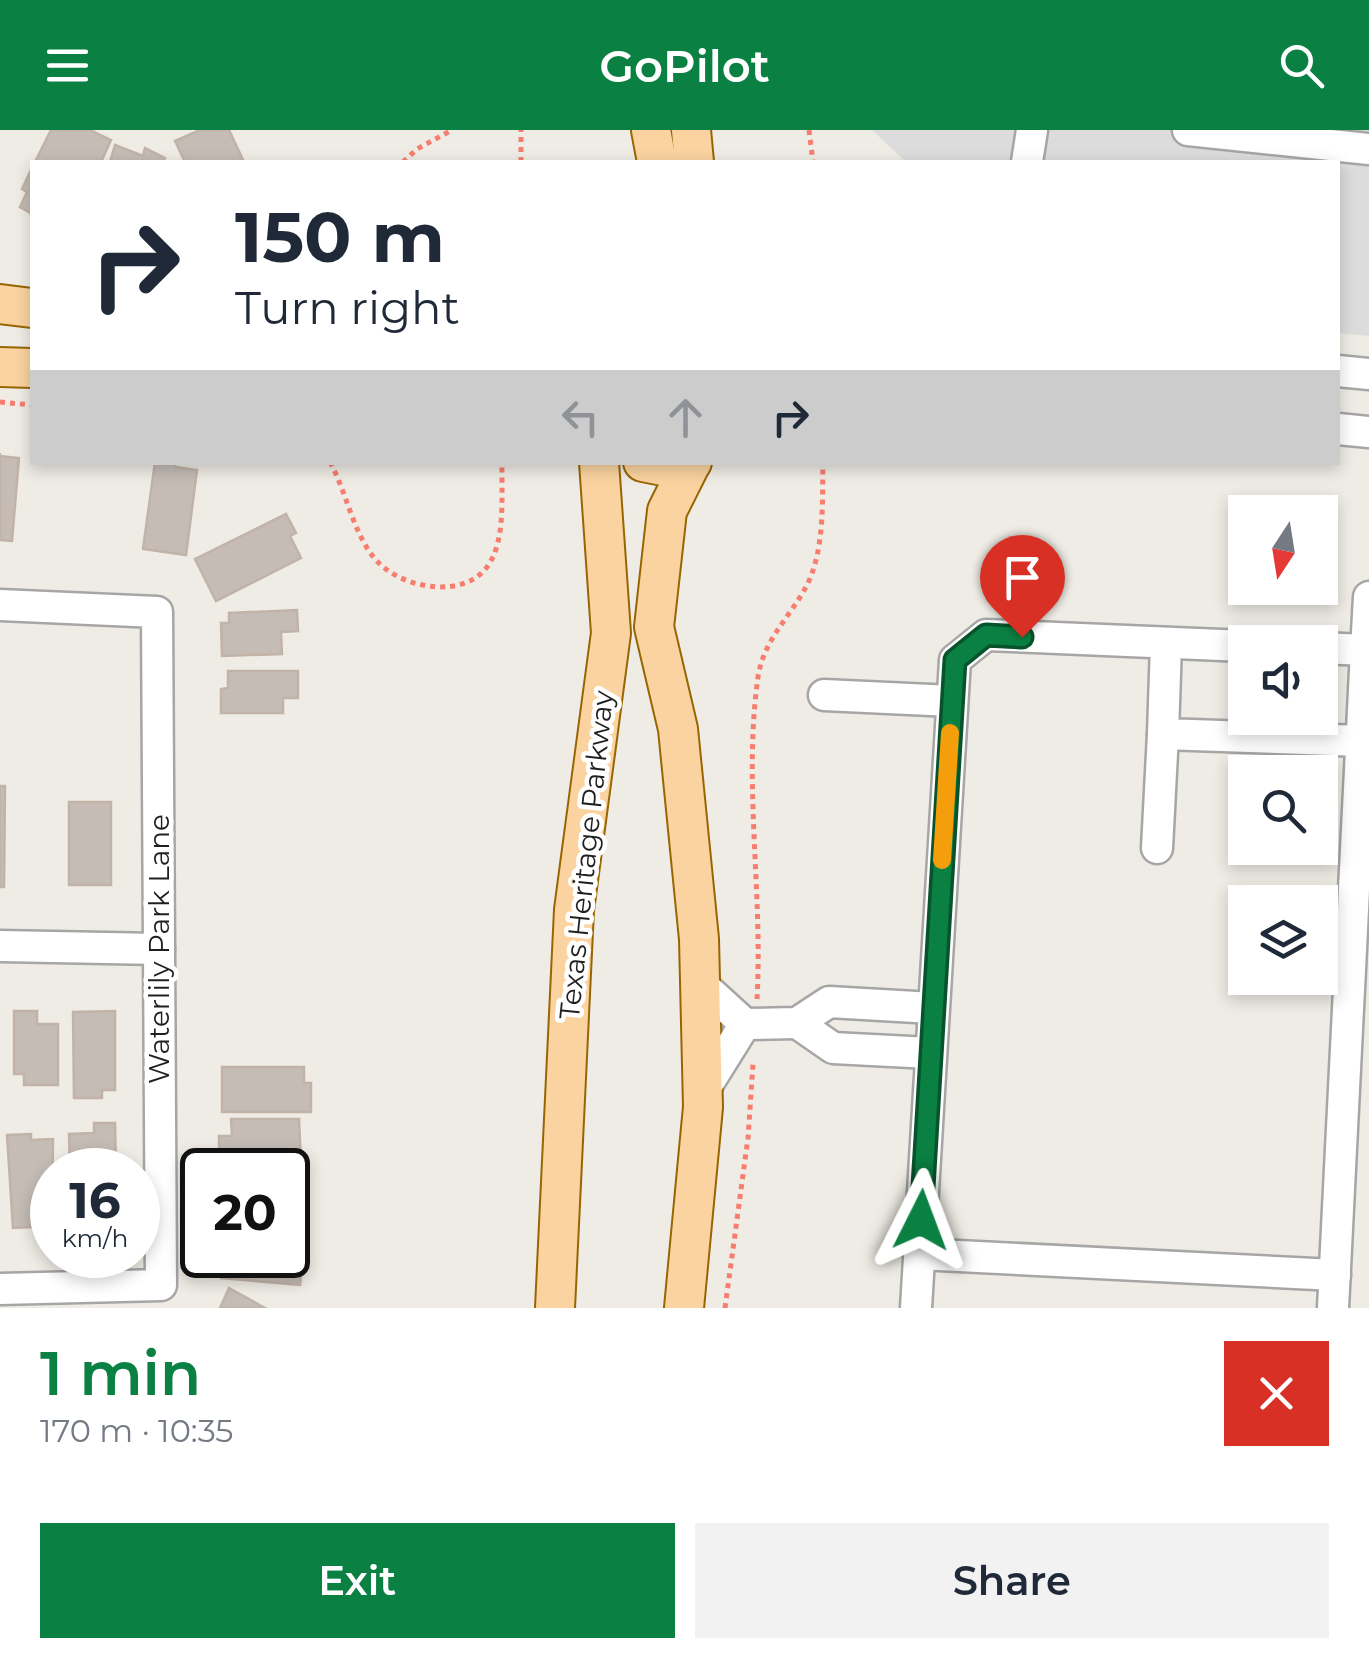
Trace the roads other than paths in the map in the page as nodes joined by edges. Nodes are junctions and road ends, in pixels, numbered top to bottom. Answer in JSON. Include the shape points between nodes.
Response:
{"nodes":[{"id":1,"x":650,"y":130,"type":"edge"},
{"id":2,"x":691,"y":130,"type":"edge"},
{"id":3,"x":1032,"y":130,"type":"edge"},
{"id":4,"x":1188,"y":130,"type":"edge"},
{"id":5,"x":1369,"y":149,"type":"edge"},
{"id":6,"x":1324,"y":153,"type":"edge"},
{"id":7,"x":658,"y":160,"type":"edge"},
{"id":8,"x":694,"y":160,"type":"edge"},
{"id":9,"x":1028,"y":160,"type":"edge"},
{"id":10,"x":0,"y":304,"type":"edge"},
{"id":11,"x":30,"y":308,"type":"edge"},
{"id":12,"x":0,"y":367,"type":"edge"},
{"id":13,"x":30,"y":368,"type":"edge"},
{"id":14,"x":1340,"y":429,"type":"edge"},
{"id":15,"x":1369,"y":432,"type":"edge"},
{"id":16,"x":599,"y":465,"type":"edge"},
{"id":17,"x":691,"y":465,"type":"edge"},
{"id":18,"x":1369,"y":597,"type":"edge"},
{"id":19,"x":0,"y":605,"type":"edge"},
{"id":20,"x":1166,"y":643,"type":"junction"},
{"id":21,"x":1228,"y":645,"type":"edge"},
{"id":22,"x":1338,"y":649,"type":"edge"},
{"id":23,"x":1366,"y":650,"type":"junction"},
{"id":24,"x":824,"y":695,"type":"dead end"},
{"id":25,"x":952,"y":701,"type":"junction"},
{"id":26,"x":1163,"y":734,"type":"junction"},
{"id":27,"x":1361,"y":741,"type":"junction"},
{"id":28,"x":1157,"y":848,"type":"dead end"},
{"id":29,"x":0,"y":946,"type":"edge"},
{"id":30,"x":159,"y":948,"type":"junction"},
{"id":31,"x":700,"y":983,"type":"junction"},
{"id":32,"x":933,"y":1008,"type":"junction"},
{"id":33,"x":796,"y":1023,"type":"junction"},
{"id":34,"x":750,"y":1025,"type":"junction"},
{"id":35,"x":930,"y":1053,"type":"junction"},
{"id":36,"x":702,"y":1093,"type":"junction"},
{"id":37,"x":919,"y":1254,"type":"junction"},
{"id":38,"x":1334,"y":1274,"type":"junction"},
{"id":39,"x":0,"y":1288,"type":"edge"},
{"id":40,"x":555,"y":1308,"type":"edge"},
{"id":41,"x":684,"y":1308,"type":"edge"},
{"id":42,"x":916,"y":1308,"type":"edge"},
{"id":43,"x":1333,"y":1308,"type":"edge"}],
"edges":[{"from":1,"to":7,"type":"main road"},
{"from":2,"to":8,"type":"main road"},
{"from":3,"to":9,"type":"street"},
{"from":4,"to":6,"type":"street"},
{"from":5,"to":6,"type":"street"},
{"from":10,"to":11,"type":"main road"},
{"from":12,"to":13,"type":"main road"},
{"from":14,"to":15,"type":"street"},
{"from":16,"to":40,"type":"main road","name":"Texas Heritage Parkway","via":[[611,633],[574,910]]},
{"from":17,"to":31,"type":"main road","via":[[667,511],[654,627],[678,729]]},
{"from":18,"to":23,"type":"street"},
{"from":19,"to":30,"type":"street","name":"Waterlily Park Lane","via":[[157,612]]},
{"from":20,"to":21,"type":"street"},
{"from":20,"to":25,"type":"street","via":[[986,635],[955,660]]},
{"from":20,"to":26,"type":"street"},
{"from":22,"to":23,"type":"street"},
{"from":23,"to":27,"type":"street"},
{"from":24,"to":25,"type":"street"},
{"from":25,"to":32,"type":"street"},
{"from":26,"to":27,"type":"street"},
{"from":26,"to":28,"type":"street"},
{"from":27,"to":38,"type":"street"},
{"from":29,"to":30,"type":"street"},
{"from":30,"to":39,"type":"street","name":"Waterlily Park Lane","via":[[161,1285]]},
{"from":31,"to":34,"type":"street"},
{"from":31,"to":36,"type":"main road"},
{"from":32,"to":33,"type":"street","via":[[829,1002]]},
{"from":32,"to":35,"type":"street"},
{"from":33,"to":34,"type":"street"},
{"from":33,"to":35,"type":"street","via":[[833,1048]]},
{"from":34,"to":36,"type":"street"},
{"from":35,"to":37,"type":"street"},
{"from":36,"to":41,"type":"main road"},
{"from":37,"to":38,"type":"street"},
{"from":37,"to":42,"type":"street"},
{"from":38,"to":43,"type":"street"}]}
